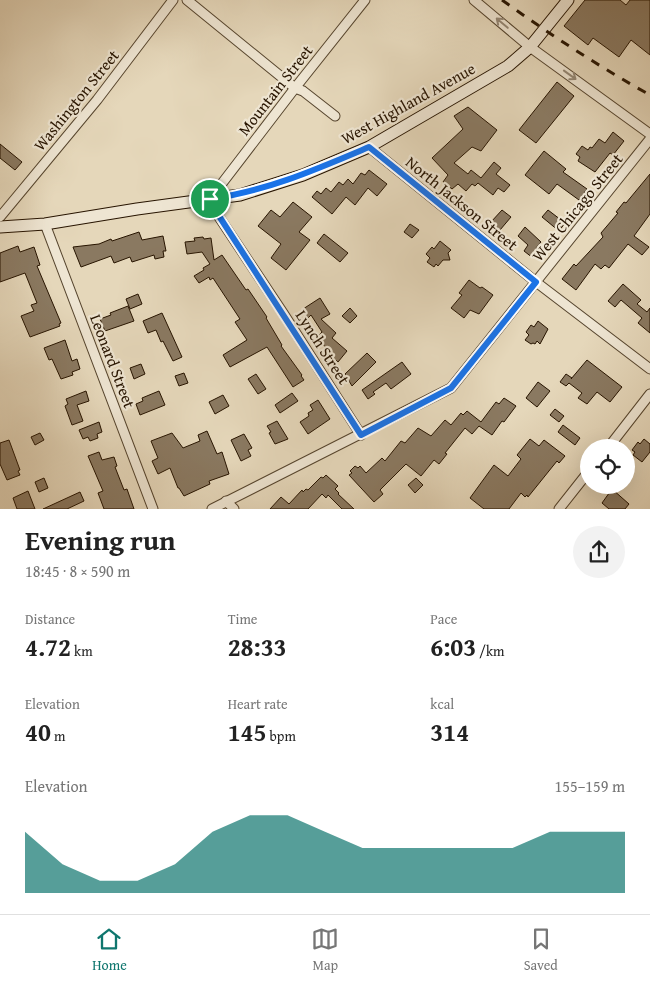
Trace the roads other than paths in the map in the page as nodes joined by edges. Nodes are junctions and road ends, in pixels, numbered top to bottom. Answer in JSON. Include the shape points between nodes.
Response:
{"nodes":[{"id":1,"x":173,"y":0,"type":"edge"},
{"id":2,"x":187,"y":0,"type":"edge"},
{"id":3,"x":365,"y":0,"type":"edge"},
{"id":4,"x":474,"y":0,"type":"edge"},
{"id":5,"x":568,"y":0,"type":"edge"},
{"id":6,"x":530,"y":47,"type":"junction"},
{"id":7,"x":294,"y":88,"type":"junction"},
{"id":8,"x":334,"y":116,"type":"dead end"},
{"id":9,"x":650,"y":134,"type":"edge"},
{"id":10,"x":650,"y":139,"type":"edge"},
{"id":11,"x":369,"y":147,"type":"junction"},
{"id":12,"x":210,"y":199,"type":"junction"},
{"id":13,"x":0,"y":217,"type":"edge"},
{"id":14,"x":45,"y":224,"type":"junction"},
{"id":15,"x":0,"y":227,"type":"edge"},
{"id":16,"x":536,"y":282,"type":"junction"},
{"id":17,"x":650,"y":369,"type":"edge"},
{"id":18,"x":650,"y":394,"type":"edge"},
{"id":19,"x":361,"y":435,"type":"junction"},
{"id":20,"x":615,"y":439,"type":"edge"},
{"id":21,"x":580,"y":482,"type":"edge"},
{"id":22,"x":226,"y":501,"type":"junction"},
{"id":23,"x":154,"y":509,"type":"edge"},
{"id":24,"x":212,"y":509,"type":"edge"},
{"id":25,"x":234,"y":509,"type":"edge"},
{"id":26,"x":559,"y":509,"type":"edge"}],
"edges":[{"from":1,"to":13,"type":"street","name":"Washington Street","via":[[97,100]]},
{"from":2,"to":7,"type":"street"},
{"from":3,"to":7,"type":"street","name":"Mountain Street"},
{"from":6,"to":4,"type":"street","one_way":true},
{"from":5,"to":6,"type":"main road","name":"West Highland Avenue"},
{"from":6,"to":9,"type":"street","one_way":true},
{"from":6,"to":11,"type":"main road","name":"West Highland Avenue","via":[[508,66]]},
{"from":7,"to":8,"type":"street","via":[[304,91]]},
{"from":7,"to":12,"type":"street","name":"Mountain Street"},
{"from":10,"to":16,"type":"street","name":"West Chicago Street"},
{"from":11,"to":12,"type":"main road","name":"West Highland Avenue","via":[[303,175],[240,195]]},
{"from":11,"to":16,"type":"street","name":"North Jackson Street"},
{"from":12,"to":14,"type":"main road","name":"West Highland Avenue"},
{"from":12,"to":19,"type":"street","name":"Lynch Street"},
{"from":14,"to":15,"type":"main road","name":"West Highland Avenue"},
{"from":14,"to":23,"type":"street","name":"Leonard Street"},
{"from":16,"to":17,"type":"street","name":"North Jackson Street"},
{"from":16,"to":19,"type":"street","name":"West Chicago Street","via":[[451,388]]},
{"from":18,"to":20,"type":"street"},
{"from":19,"to":22,"type":"street","name":"West Chicago Street"},
{"from":21,"to":26,"type":"street"},
{"from":22,"to":24,"type":"street","name":"West Chicago Street"},
{"from":22,"to":25,"type":"street"}]}
